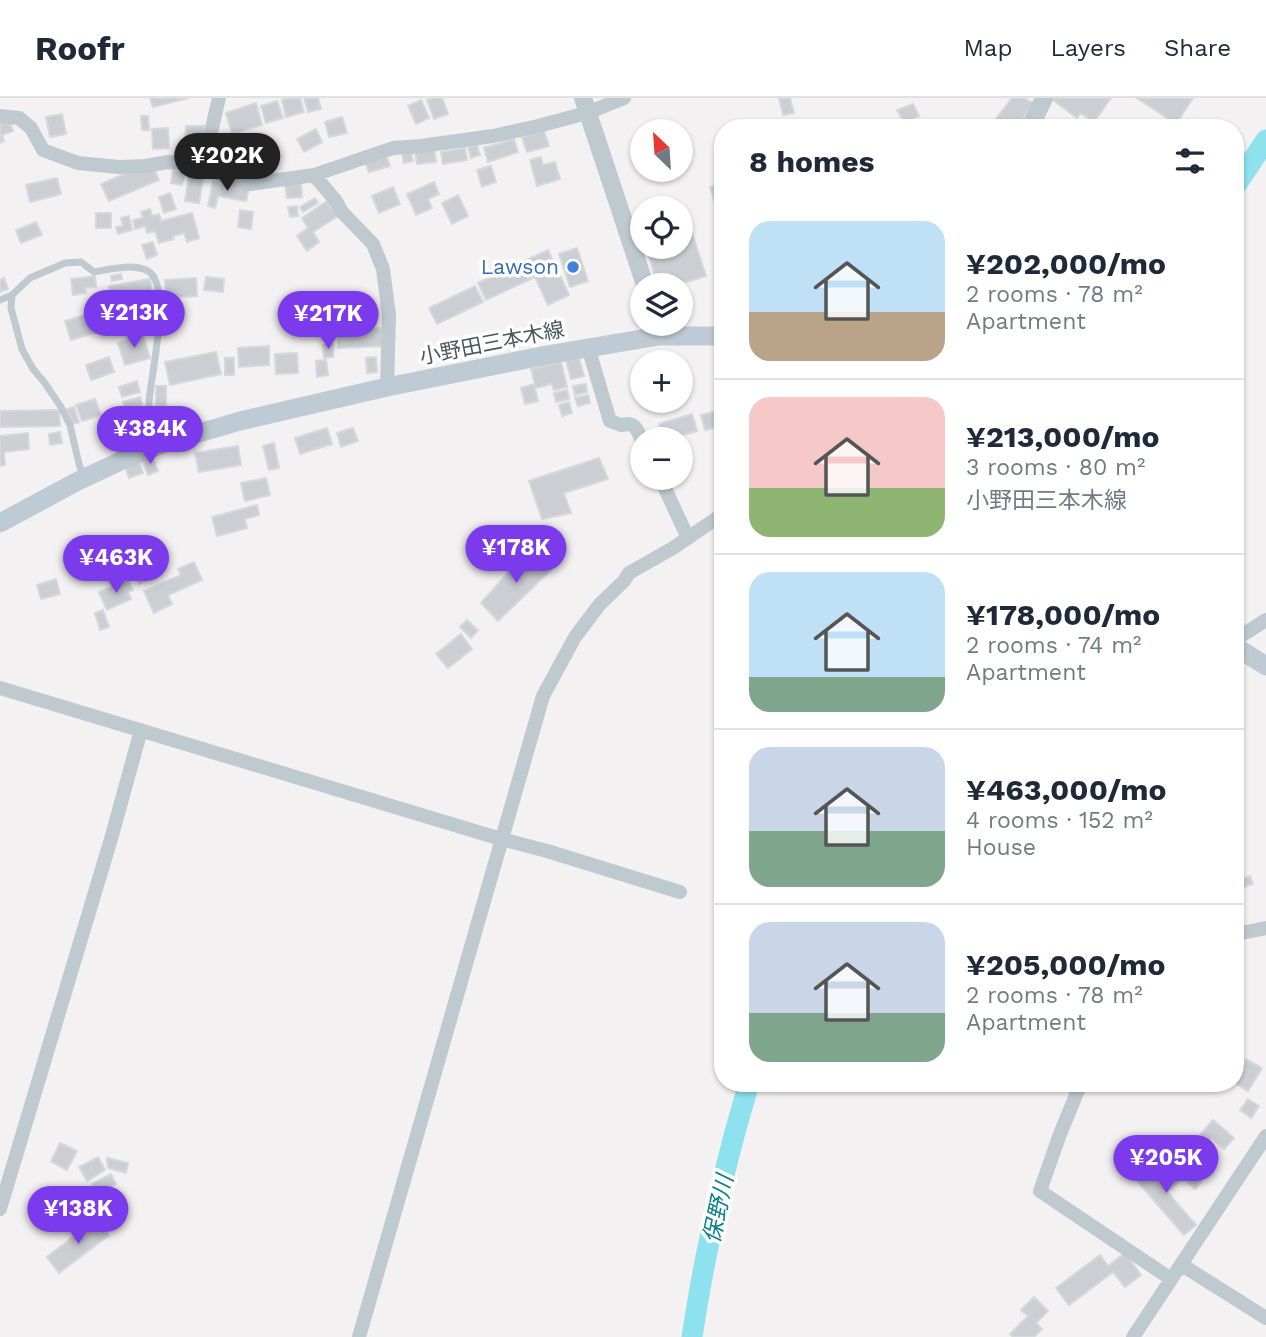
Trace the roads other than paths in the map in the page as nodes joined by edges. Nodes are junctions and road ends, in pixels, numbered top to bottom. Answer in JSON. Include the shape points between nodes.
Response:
{"nodes":[{"id":1,"x":219,"y":98,"type":"edge"},
{"id":2,"x":624,"y":98,"type":"edge"},
{"id":3,"x":1044,"y":98,"type":"edge"},
{"id":4,"x":585,"y":105,"type":"edge"},
{"id":5,"x":0,"y":116,"type":"edge"},
{"id":6,"x":1034,"y":119,"type":"edge"},
{"id":7,"x":203,"y":167,"type":"junction"},
{"id":8,"x":314,"y":176,"type":"junction"},
{"id":9,"x":641,"y":273,"type":"edge"},
{"id":10,"x":12,"y":295,"type":"junction"},
{"id":11,"x":0,"y":300,"type":"edge"},
{"id":12,"x":693,"y":333,"type":"edge"},
{"id":13,"x":714,"y":335,"type":"edge"},
{"id":14,"x":634,"y":336,"type":"edge"},
{"id":15,"x":588,"y":348,"type":"junction"},
{"id":16,"x":387,"y":387,"type":"junction"},
{"id":17,"x":635,"y":427,"type":"edge"},
{"id":18,"x":157,"y":446,"type":"junction"},
{"id":19,"x":84,"y":478,"type":"junction"},
{"id":20,"x":666,"y":490,"type":"edge"},
{"id":21,"x":714,"y":520,"type":"edge"},
{"id":22,"x":0,"y":523,"type":"edge"},
{"id":23,"x":688,"y":538,"type":"junction"},
{"id":24,"x":1266,"y":620,"type":"edge"},
{"id":25,"x":1244,"y":642,"type":"edge"},
{"id":26,"x":1244,"y":653,"type":"edge"},
{"id":27,"x":1266,"y":666,"type":"edge"},
{"id":28,"x":0,"y":688,"type":"edge"},
{"id":29,"x":141,"y":730,"type":"junction"},
{"id":30,"x":501,"y":839,"type":"junction"},
{"id":31,"x":680,"y":892,"type":"dead end"},
{"id":32,"x":1266,"y":928,"type":"edge"},
{"id":33,"x":1244,"y":932,"type":"edge"},
{"id":34,"x":1078,"y":1092,"type":"edge"},
{"id":35,"x":1266,"y":1136,"type":"edge"},
{"id":36,"x":6,"y":1168,"type":"edge"},
{"id":37,"x":0,"y":1209,"type":"edge"},
{"id":38,"x":1182,"y":1265,"type":"junction"},
{"id":39,"x":1171,"y":1279,"type":"junction"},
{"id":40,"x":1266,"y":1318,"type":"edge"},
{"id":41,"x":359,"y":1337,"type":"edge"},
{"id":42,"x":1133,"y":1337,"type":"edge"}],
"edges":[{"from":1,"to":7,"type":"street"},
{"from":2,"to":4,"type":"street"},
{"from":3,"to":6,"type":"street"},
{"from":4,"to":8,"type":"street","via":[[493,136],[393,148]]},
{"from":4,"to":9,"type":"street"},
{"from":5,"to":7,"type":"street","via":[[19,118],[31,128],[43,150],[79,163],[119,167],[168,162]]},
{"from":7,"to":8,"type":"street","via":[[250,184]]},
{"from":8,"to":16,"type":"street","via":[[373,244],[383,269],[389,315]]},
{"from":10,"to":11,"type":"lane"},
{"from":10,"to":18,"type":"lane","via":[[30,278],[65,263],[81,262],[94,272],[136,267],[158,281],[159,337],[149,403]]},
{"from":10,"to":19,"type":"lane","via":[[22,349],[70,425]]},
{"from":12,"to":13,"type":"main road","name":"小野田三本木線"},
{"from":14,"to":15,"type":"main road","name":"小野田三本木線"},
{"from":15,"to":16,"type":"main road","name":"小野田三本木線"},
{"from":15,"to":17,"type":"street","via":[[610,421]]},
{"from":16,"to":18,"type":"main road","name":"小野田三本木線","via":[[240,421]]},
{"from":18,"to":19,"type":"main road","name":"小野田三本木線"},
{"from":19,"to":22,"type":"main road","name":"小野田三本木線"},
{"from":20,"to":23,"type":"street"},
{"from":21,"to":23,"type":"street"},
{"from":23,"to":30,"type":"street","via":[[629,573],[575,637],[542,696]]},
{"from":24,"to":25,"type":"street"},
{"from":26,"to":27,"type":"main road"},
{"from":28,"to":29,"type":"street"},
{"from":29,"to":30,"type":"street"},
{"from":29,"to":36,"type":"street"},
{"from":30,"to":31,"type":"street"},
{"from":30,"to":41,"type":"street"},
{"from":32,"to":33,"type":"street"},
{"from":34,"to":39,"type":"street","via":[[1040,1191]]},
{"from":35,"to":38,"type":"street"},
{"from":36,"to":37,"type":"street"},
{"from":38,"to":39,"type":"street"},
{"from":38,"to":40,"type":"street"},
{"from":39,"to":42,"type":"street"}]}
